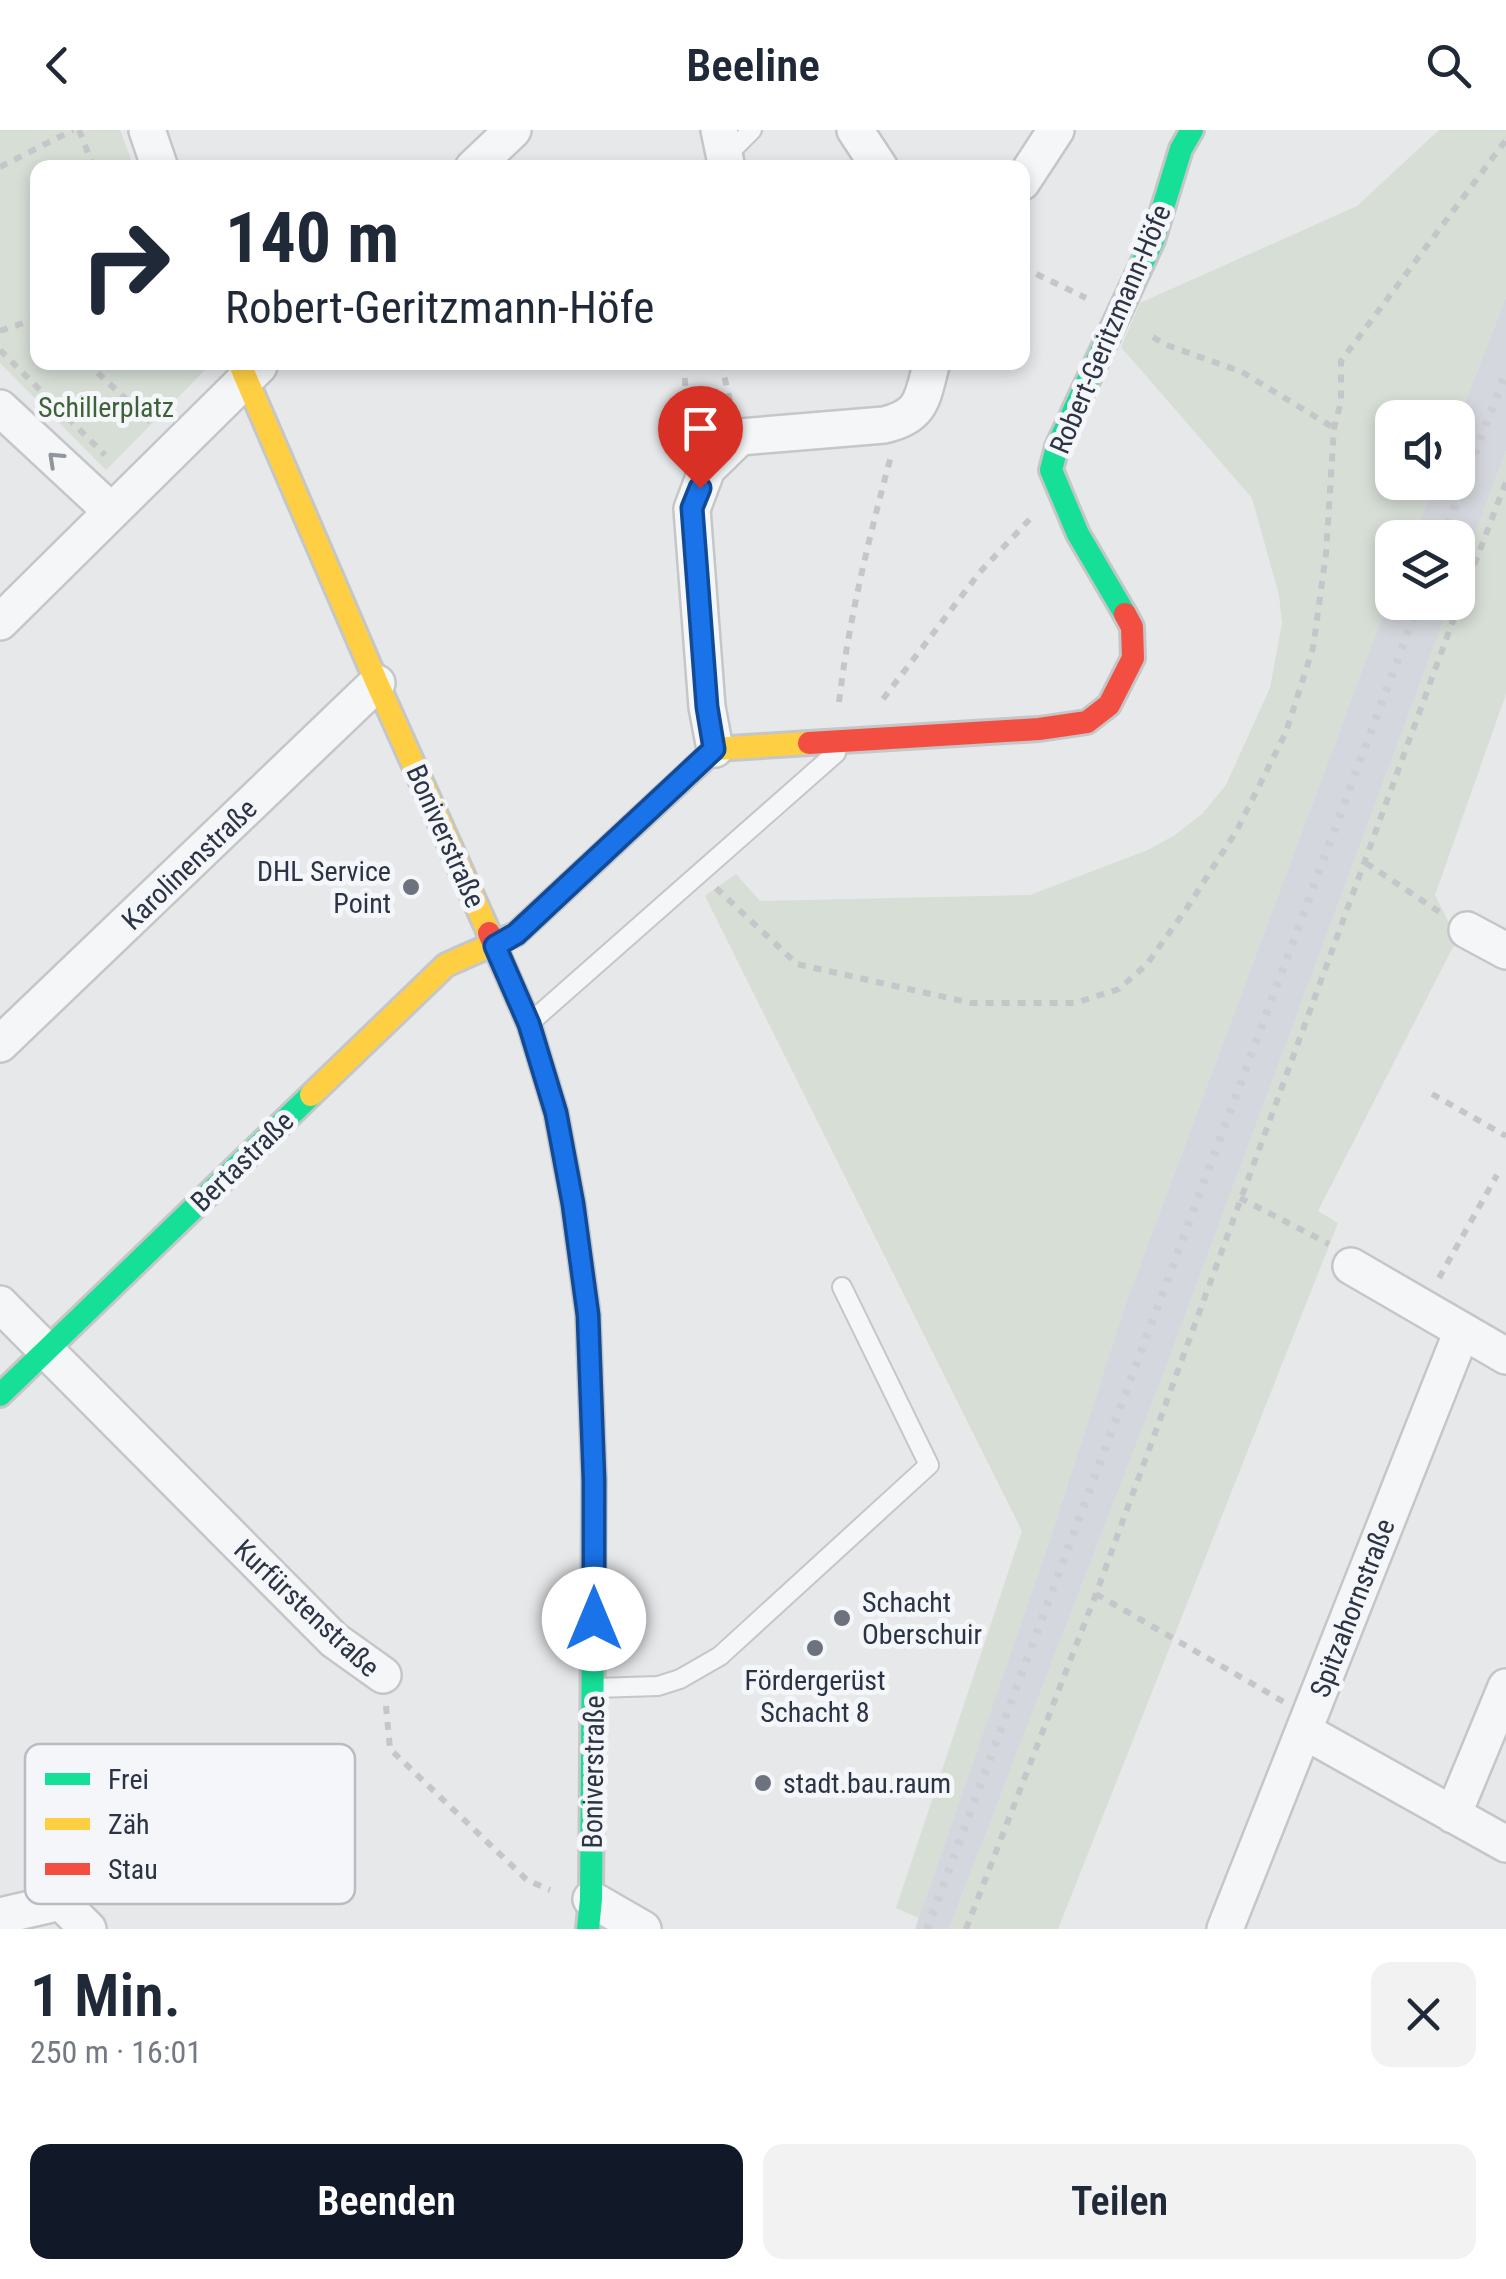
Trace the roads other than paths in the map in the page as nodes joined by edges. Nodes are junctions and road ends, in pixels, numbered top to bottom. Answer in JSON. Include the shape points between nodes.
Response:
{"nodes":[{"id":1,"x":147,"y":130,"type":"edge"},
{"id":2,"x":513,"y":130,"type":"edge"},
{"id":3,"x":752,"y":130,"type":"edge"},
{"id":4,"x":855,"y":130,"type":"edge"},
{"id":5,"x":1056,"y":130,"type":"edge"},
{"id":6,"x":1192,"y":130,"type":"edge"},
{"id":7,"x":724,"y":152,"type":"edge"},
{"id":8,"x":157,"y":160,"type":"edge"},
{"id":9,"x":481,"y":160,"type":"edge"},
{"id":10,"x":875,"y":160,"type":"edge"},
{"id":11,"x":1030,"y":170,"type":"edge"},
{"id":12,"x":247,"y":370,"type":"edge"},
{"id":13,"x":250,"y":370,"type":"edge"},
{"id":14,"x":930,"y":370,"type":"edge"},
{"id":15,"x":0,"y":408,"type":"edge"},
{"id":16,"x":111,"y":510,"type":"junction"},
{"id":17,"x":0,"y":622,"type":"edge"},
{"id":18,"x":378,"y":684,"type":"junction"},
{"id":19,"x":843,"y":740,"type":"junction"},
{"id":20,"x":714,"y":749,"type":"junction"},
{"id":21,"x":1467,"y":930,"type":"road end"},
{"id":22,"x":495,"y":946,"type":"junction"},
{"id":23,"x":1506,"y":952,"type":"edge"},
{"id":24,"x":529,"y":1024,"type":"junction"},
{"id":25,"x":0,"y":1044,"type":"edge"},
{"id":26,"x":1350,"y":1266,"type":"road end"},
{"id":27,"x":842,"y":1288,"type":"dead end"},
{"id":28,"x":0,"y":1304,"type":"edge"},
{"id":29,"x":1462,"y":1330,"type":"junction"},
{"id":30,"x":46,"y":1350,"type":"junction"},
{"id":31,"x":1506,"y":1356,"type":"edge"},
{"id":32,"x":0,"y":1394,"type":"edge"},
{"id":33,"x":383,"y":1675,"type":"road end"},
{"id":34,"x":1506,"y":1687,"type":"edge"},
{"id":35,"x":594,"y":1688,"type":"junction"},
{"id":36,"x":1304,"y":1730,"type":"junction"},
{"id":37,"x":1454,"y":1816,"type":"junction"},
{"id":38,"x":1506,"y":1844,"type":"edge"},
{"id":39,"x":52,"y":1904,"type":"edge"},
{"id":40,"x":63,"y":1904,"type":"edge"},
{"id":41,"x":590,"y":1914,"type":"edge"},
{"id":42,"x":0,"y":1916,"type":"edge"},
{"id":43,"x":88,"y":1929,"type":"edge"},
{"id":44,"x":643,"y":1929,"type":"edge"},
{"id":45,"x":1225,"y":1929,"type":"edge"}],
"edges":[{"from":1,"to":8,"type":"street"},
{"from":2,"to":9,"type":"street"},
{"from":3,"to":7,"type":"lane"},
{"from":4,"to":10,"type":"street"},
{"from":5,"to":11,"type":"street"},
{"from":6,"to":19,"type":"street","name":"Robert-Geritzmann-Höfe","via":[[1153,240],[1051,470],[1078,534],[1132,626],[1133,658],[1109,705],[1087,722],[1039,729]]},
{"from":12,"to":16,"type":"street"},
{"from":13,"to":18,"type":"street","name":"Boniverstraße"},
{"from":14,"to":20,"type":"street","via":[[919,408],[901,421],[740,437],[708,468],[692,508]]},
{"from":16,"to":15,"type":"street","one_way":true},
{"from":16,"to":17,"type":"street"},
{"from":18,"to":22,"type":"street","name":"Boniverstraße"},
{"from":18,"to":25,"type":"street","name":"Karolinenstraße"},
{"from":19,"to":20,"type":"street","name":"Robert-Geritzmann-Höfe"},
{"from":19,"to":24,"type":"lane"},
{"from":20,"to":22,"type":"street","via":[[516,934]]},
{"from":21,"to":23,"type":"street"},
{"from":22,"to":24,"type":"street","name":"Boniverstraße"},
{"from":22,"to":30,"type":"street","name":"Bertastraße","via":[[446,965]]},
{"from":24,"to":35,"type":"street","name":"Boniverstraße","via":[[556,1113],[588,1315]]},
{"from":26,"to":29,"type":"street"},
{"from":27,"to":35,"type":"lane","via":[[929,1465],[720,1656],[658,1686]]},
{"from":28,"to":30,"type":"street","name":"Kurfürstenstraße"},
{"from":29,"to":31,"type":"street"},
{"from":29,"to":36,"type":"street","name":"Spitzahornstraße"},
{"from":30,"to":32,"type":"street","name":"Bertastraße"},
{"from":30,"to":33,"type":"street","name":"Kurfürstenstraße","via":[[334,1640]]},
{"from":34,"to":37,"type":"street"},
{"from":35,"to":41,"type":"street","name":"Boniverstraße"},
{"from":36,"to":37,"type":"street","name":"Spitzahornstraße"},
{"from":36,"to":45,"type":"street","name":"Spitzahornstraße"},
{"from":37,"to":38,"type":"street","name":"Spitzahornstraße"},
{"from":39,"to":42,"type":"street"},
{"from":40,"to":43,"type":"street"},
{"from":41,"to":44,"type":"street"}]}
